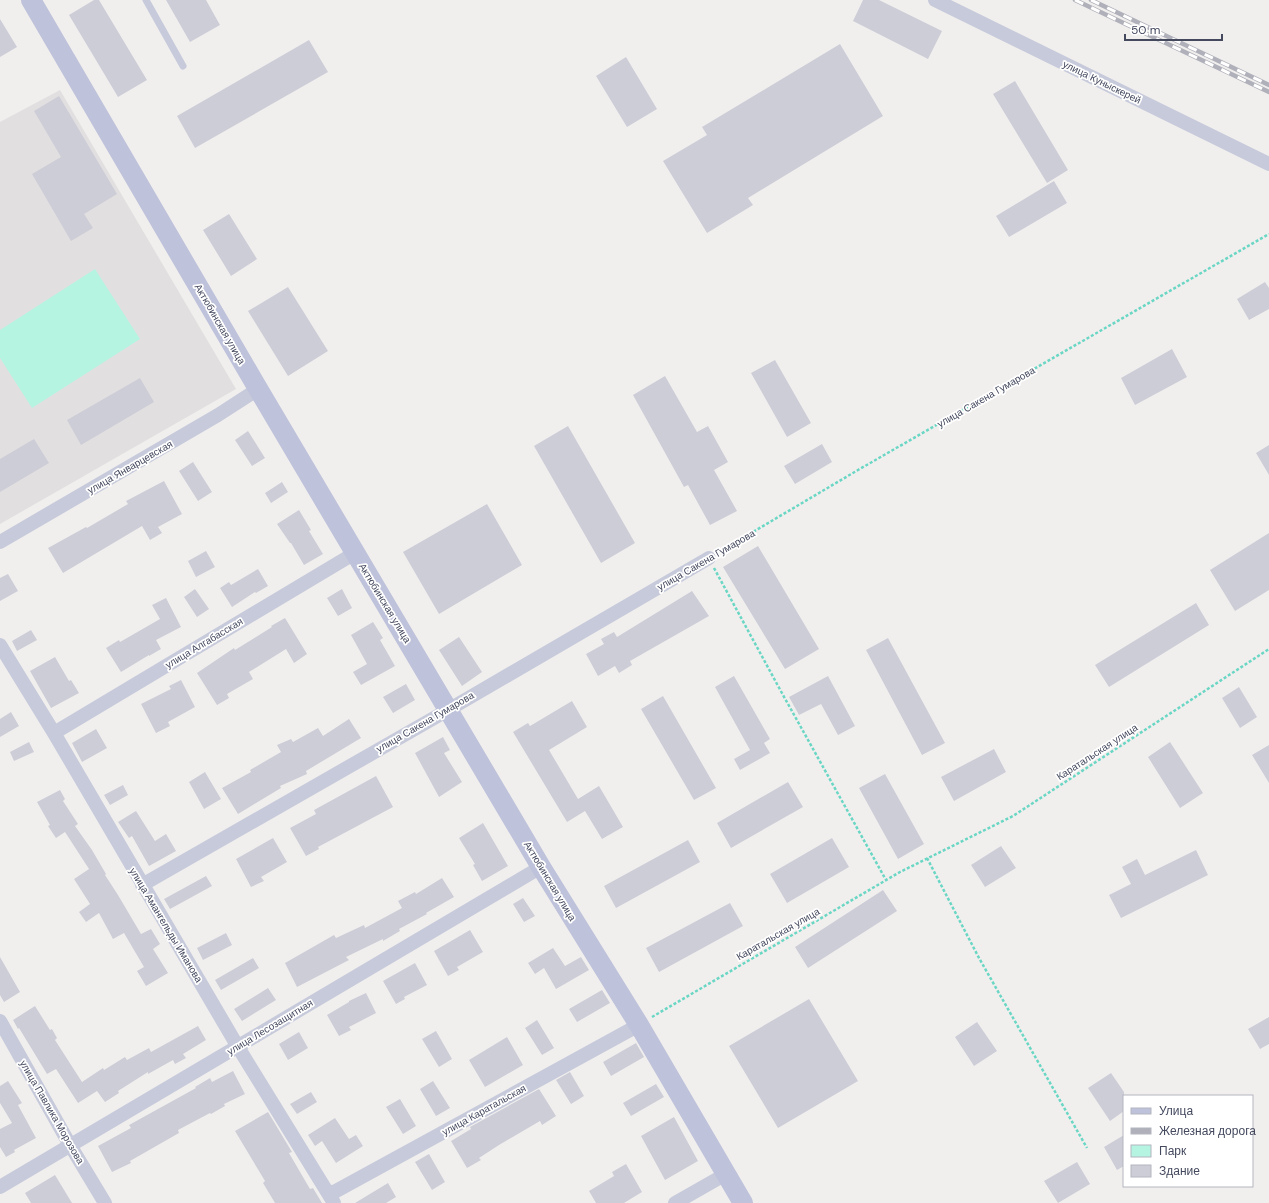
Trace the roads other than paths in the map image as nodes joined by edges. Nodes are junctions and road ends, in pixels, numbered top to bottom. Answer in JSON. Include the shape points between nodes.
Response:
{"nodes":[{"id":1,"x":31,"y":0,"type":"edge"},
{"id":2,"x":146,"y":0,"type":"edge"},
{"id":3,"x":935,"y":0,"type":"edge"},
{"id":4,"x":184,"y":66,"type":"dead end"},
{"id":5,"x":1269,"y":164,"type":"edge"},
{"id":6,"x":258,"y":389,"type":"junction"},
{"id":7,"x":0,"y":542,"type":"edge"},
{"id":8,"x":355,"y":553,"type":"junction"},
{"id":9,"x":709,"y":558,"type":"road end"},
{"id":10,"x":0,"y":645,"type":"edge"},
{"id":11,"x":448,"y":710,"type":"junction"},
{"id":12,"x":54,"y":733,"type":"junction"},
{"id":13,"x":541,"y":867,"type":"junction"},
{"id":14,"x":142,"y":884,"type":"junction"},
{"id":15,"x":0,"y":1021,"type":"edge"},
{"id":16,"x":639,"y":1025,"type":"junction"},
{"id":17,"x":238,"y":1046,"type":"junction"},
{"id":18,"x":70,"y":1145,"type":"junction"},
{"id":19,"x":726,"y":1174,"type":"junction"},
{"id":20,"x":0,"y":1187,"type":"edge"},
{"id":21,"x":332,"y":1198,"type":"edge"},
{"id":22,"x":105,"y":1203,"type":"edge"},
{"id":23,"x":675,"y":1203,"type":"edge"},
{"id":24,"x":743,"y":1203,"type":"edge"}],
"edges":[{"from":1,"to":6,"type":"street","name":"Актюбинская улица"},
{"from":2,"to":4,"type":"lane"},
{"from":3,"to":5,"type":"street","name":"улица Куныскерей"},
{"from":6,"to":7,"type":"street","name":"улица Январцевская"},
{"from":6,"to":8,"type":"street","name":"Актюбинская улица"},
{"from":8,"to":11,"type":"street","name":"Актюбинская улица"},
{"from":8,"to":12,"type":"street","name":"улица Алгабасская"},
{"from":9,"to":11,"type":"street","name":"улица Сакена Гумарова"},
{"from":10,"to":12,"type":"street","name":"улица Амангельды Иманова"},
{"from":11,"to":13,"type":"street","name":"Актюбинская улица"},
{"from":11,"to":14,"type":"street","name":"улица Сакена Гумарова"},
{"from":12,"to":14,"type":"street","name":"улица Амангельды Иманова"},
{"from":13,"to":16,"type":"street","name":"Актюбинская улица"},
{"from":13,"to":17,"type":"street","name":"улица Лесозащитная"},
{"from":14,"to":17,"type":"street","name":"улица Амангельды Иманова"},
{"from":15,"to":18,"type":"street","name":"улица Павлика Морозова"},
{"from":16,"to":19,"type":"street","name":"Актюбинская улица"},
{"from":16,"to":21,"type":"street","name":"улица Каратальская","via":[[336,1191]]},
{"from":17,"to":18,"type":"street","name":"улица Лесозащитная"},
{"from":17,"to":21,"type":"street","name":"улица Амангельды Иманова"},
{"from":18,"to":20,"type":"street","name":"улица Лесозащитная"},
{"from":18,"to":22,"type":"street","name":"улица Павлика Морозова"},
{"from":19,"to":23,"type":"street"},
{"from":19,"to":24,"type":"street","name":"Актюбинская улица"}]}
